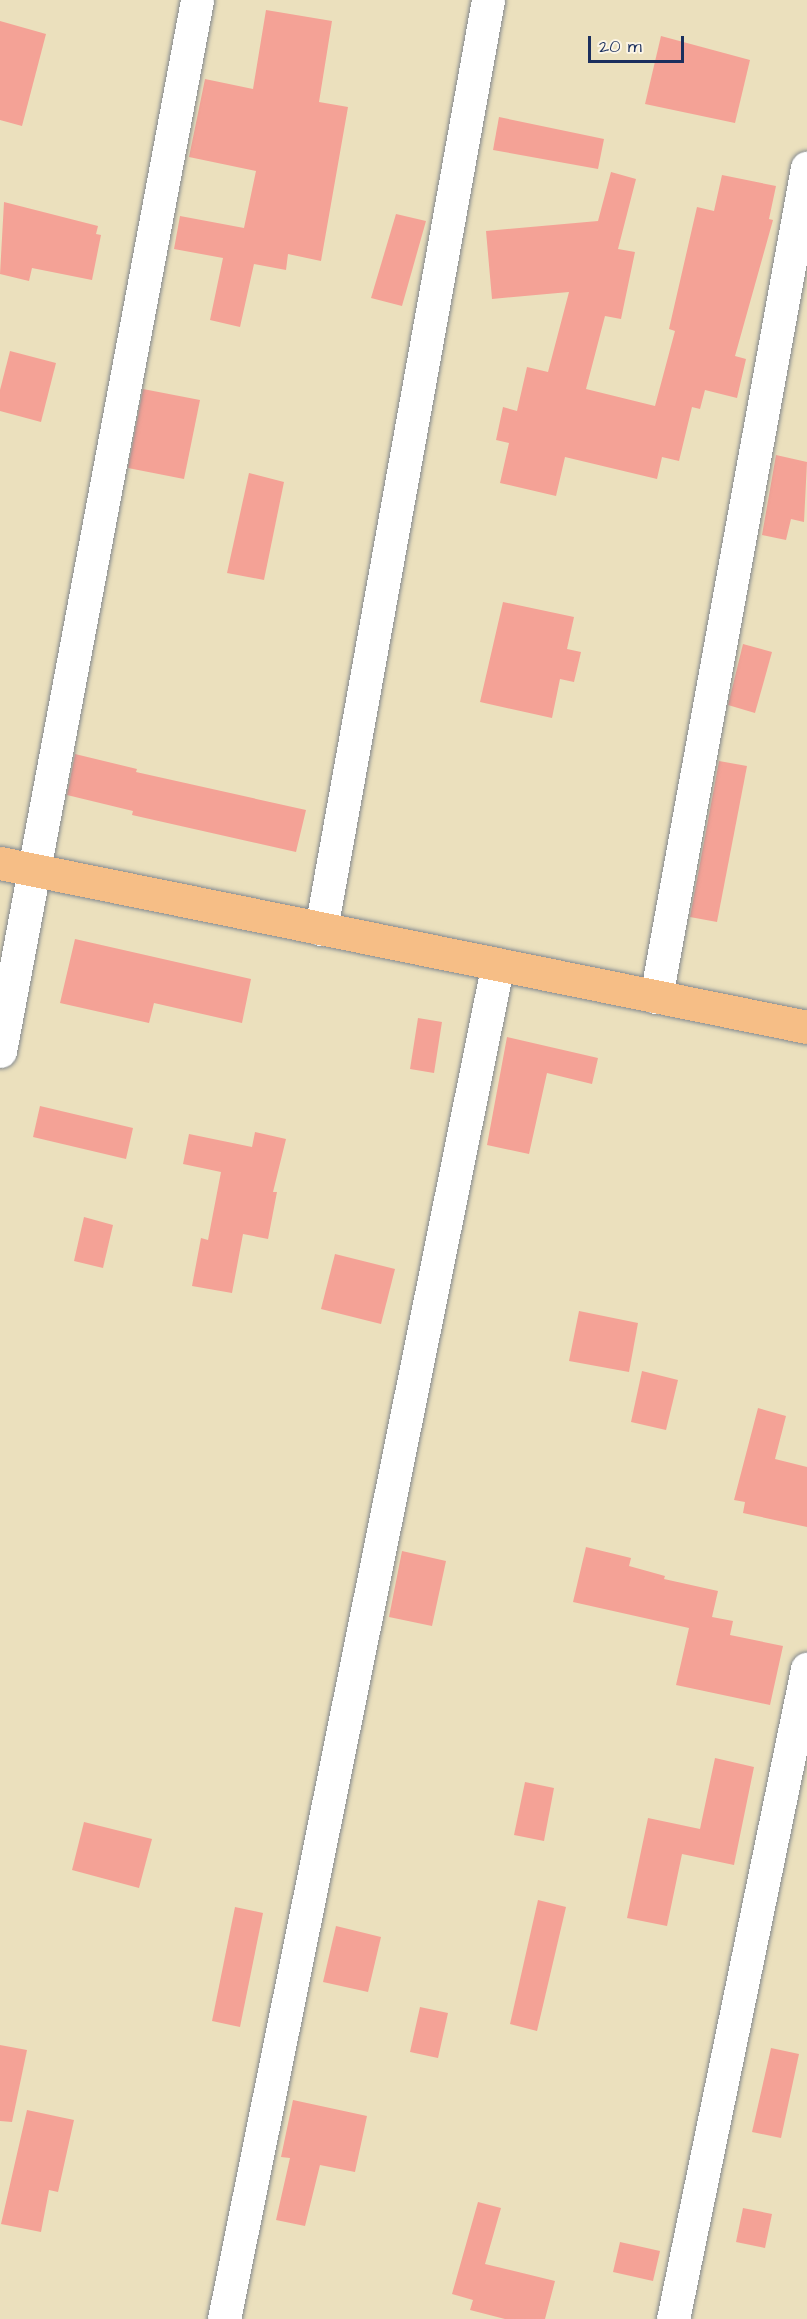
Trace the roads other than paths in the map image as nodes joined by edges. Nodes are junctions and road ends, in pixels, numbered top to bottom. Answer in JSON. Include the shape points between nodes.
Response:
{"nodes":[{"id":1,"x":197,"y":0,"type":"edge"},
{"id":2,"x":488,"y":0,"type":"edge"},
{"id":3,"x":807,"y":168,"type":"edge"},
{"id":4,"x":0,"y":863,"type":"edge"},
{"id":5,"x":34,"y":870,"type":"junction"},
{"id":6,"x":321,"y":929,"type":"junction"},
{"id":7,"x":497,"y":967,"type":"junction"},
{"id":8,"x":656,"y":997,"type":"junction"},
{"id":9,"x":807,"y":1028,"type":"edge"},
{"id":10,"x":0,"y":1051,"type":"edge"},
{"id":11,"x":807,"y":1669,"type":"edge"},
{"id":12,"x":225,"y":2319,"type":"edge"},
{"id":13,"x":673,"y":2319,"type":"edge"}],
"edges":[{"from":1,"to":5,"type":"street"},
{"from":2,"to":6,"type":"street"},
{"from":3,"to":8,"type":"street"},
{"from":4,"to":5,"type":"main road"},
{"from":5,"to":6,"type":"main road"},
{"from":5,"to":10,"type":"street"},
{"from":6,"to":7,"type":"main road"},
{"from":7,"to":8,"type":"main road"},
{"from":7,"to":12,"type":"street"},
{"from":8,"to":9,"type":"main road"},
{"from":11,"to":13,"type":"street"}]}
